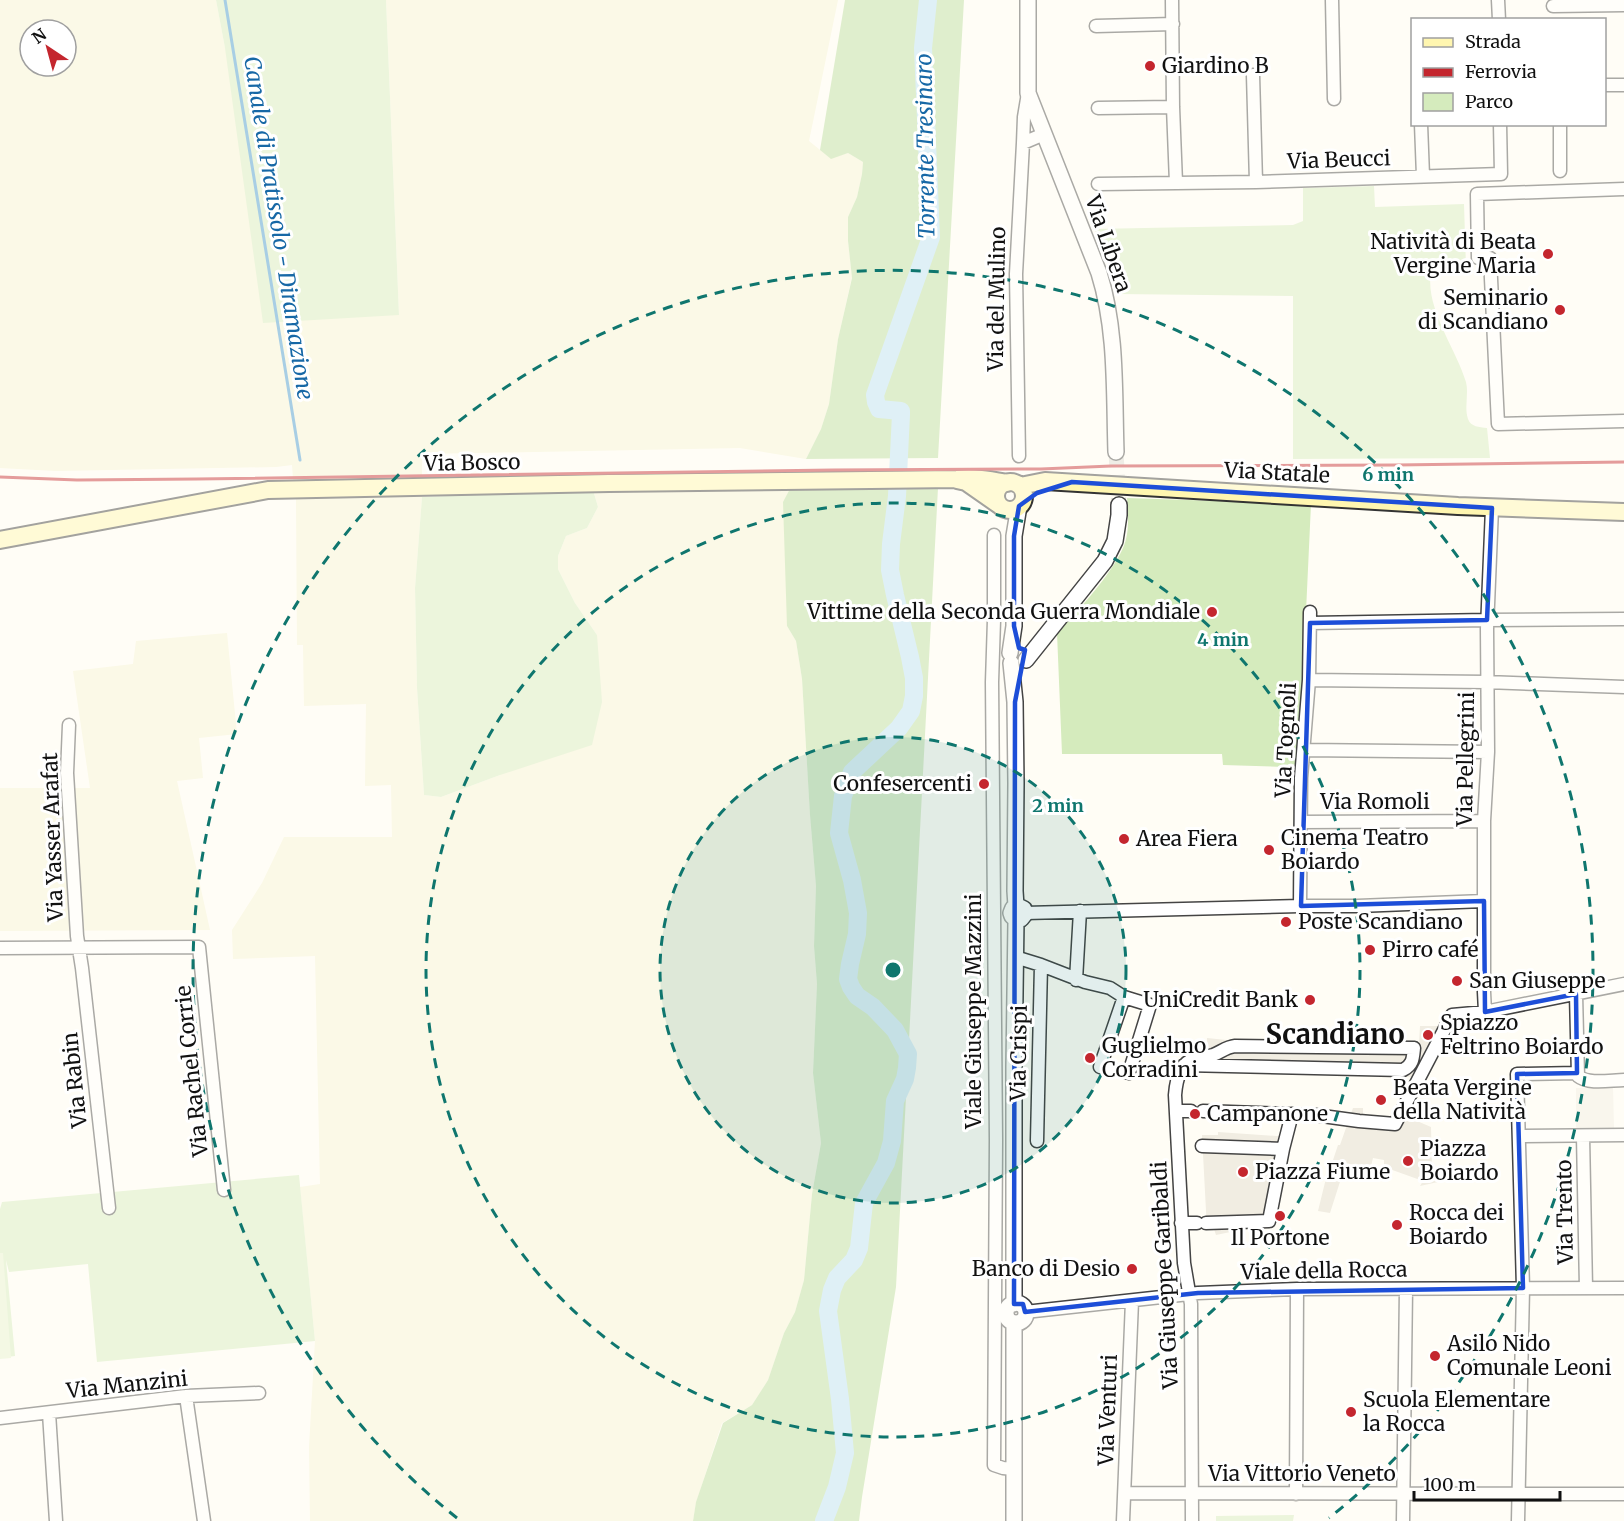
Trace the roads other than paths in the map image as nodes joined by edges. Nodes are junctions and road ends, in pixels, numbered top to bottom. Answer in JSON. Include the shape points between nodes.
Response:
{"nodes":[{"id":1,"x":1028,"y":0,"type":"edge"},
{"id":2,"x":1172,"y":0,"type":"edge"},
{"id":3,"x":1332,"y":0,"type":"edge"},
{"id":4,"x":1498,"y":0,"type":"edge"},
{"id":5,"x":1624,"y":5,"type":"edge"},
{"id":6,"x":1499,"y":18,"type":"edge"},
{"id":7,"x":1562,"y":18,"type":"edge"},
{"id":8,"x":1173,"y":24,"type":"junction"},
{"id":9,"x":1096,"y":26,"type":"dead end"},
{"id":10,"x":1253,"y":75,"type":"dead end"},
{"id":11,"x":1606,"y":85,"type":"edge"},
{"id":12,"x":1624,"y":85,"type":"edge"},
{"id":13,"x":1028,"y":93,"type":"junction"},
{"id":14,"x":1334,"y":99,"type":"dead end"},
{"id":15,"x":1173,"y":106,"type":"junction"},
{"id":16,"x":1098,"y":108,"type":"dead end"},
{"id":17,"x":1421,"y":126,"type":"edge"},
{"id":18,"x":1500,"y":126,"type":"edge"},
{"id":19,"x":1560,"y":126,"type":"edge"},
{"id":20,"x":1044,"y":134,"type":"junction"},
{"id":21,"x":1023,"y":142,"type":"junction"},
{"id":22,"x":1560,"y":171,"type":"dead end"},
{"id":23,"x":1423,"y":176,"type":"junction"},
{"id":24,"x":1256,"y":182,"type":"junction"},
{"id":25,"x":1176,"y":183,"type":"junction"},
{"id":26,"x":1098,"y":184,"type":"dead end"},
{"id":27,"x":1624,"y":189,"type":"edge"},
{"id":28,"x":1624,"y":421,"type":"edge"},
{"id":29,"x":1116,"y":452,"type":"tunnel mouth"},
{"id":30,"x":1019,"y":456,"type":"dead end"},
{"id":31,"x":953,"y":479,"type":"junction"},
{"id":32,"x":1011,"y":498,"type":"junction"},
{"id":33,"x":1119,"y":505,"type":"tunnel mouth"},
{"id":34,"x":1492,"y":508,"type":"junction"},
{"id":35,"x":1624,"y":512,"type":"edge"},
{"id":36,"x":994,"y":535,"type":"dead end"},
{"id":37,"x":0,"y":540,"type":"edge"},
{"id":38,"x":1624,"y":619,"type":"edge"},
{"id":39,"x":1487,"y":620,"type":"junction"},
{"id":40,"x":1018,"y":656,"type":"junction"},
{"id":41,"x":1309,"y":681,"type":"junction"},
{"id":42,"x":1486,"y":682,"type":"junction"},
{"id":43,"x":1624,"y":687,"type":"edge"},
{"id":44,"x":69,"y":725,"type":"dead end"},
{"id":45,"x":1305,"y":750,"type":"junction"},
{"id":46,"x":1488,"y":752,"type":"junction"},
{"id":47,"x":1484,"y":821,"type":"junction"},
{"id":48,"x":1301,"y":822,"type":"junction"},
{"id":49,"x":1484,"y":901,"type":"junction"},
{"id":50,"x":1300,"y":906,"type":"junction"},
{"id":51,"x":1080,"y":911,"type":"junction"},
{"id":52,"x":1019,"y":913,"type":"junction"},
{"id":53,"x":0,"y":948,"type":"edge"},
{"id":54,"x":78,"y":948,"type":"junction"},
{"id":55,"x":1015,"y":957,"type":"junction"},
{"id":56,"x":1041,"y":965,"type":"junction"},
{"id":57,"x":1076,"y":980,"type":"junction"},
{"id":58,"x":1624,"y":984,"type":"edge"},
{"id":59,"x":1576,"y":994,"type":"junction"},
{"id":60,"x":1124,"y":997,"type":"junction"},
{"id":61,"x":1485,"y":1012,"type":"junction"},
{"id":62,"x":1294,"y":1046,"type":"junction"},
{"id":63,"x":1184,"y":1065,"type":"junction"},
{"id":64,"x":1293,"y":1068,"type":"junction"},
{"id":65,"x":1579,"y":1076,"type":"junction"},
{"id":66,"x":1624,"y":1080,"type":"edge"},
{"id":67,"x":1176,"y":1111,"type":"junction"},
{"id":68,"x":1293,"y":1114,"type":"junction"},
{"id":69,"x":1624,"y":1135,"type":"edge"},
{"id":70,"x":1519,"y":1136,"type":"junction"},
{"id":71,"x":1583,"y":1136,"type":"junction"},
{"id":72,"x":1037,"y":1142,"type":"dead end"},
{"id":73,"x":1190,"y":1146,"type":"junction"},
{"id":74,"x":1283,"y":1149,"type":"junction"},
{"id":75,"x":224,"y":1190,"type":"dead end"},
{"id":76,"x":109,"y":1208,"type":"dead end"},
{"id":77,"x":1181,"y":1223,"type":"junction"},
{"id":78,"x":1523,"y":1288,"type":"junction"},
{"id":79,"x":1586,"y":1288,"type":"junction"},
{"id":80,"x":1624,"y":1288,"type":"edge"},
{"id":81,"x":1297,"y":1289,"type":"junction"},
{"id":82,"x":1406,"y":1289,"type":"junction"},
{"id":83,"x":1190,"y":1294,"type":"junction"},
{"id":84,"x":1132,"y":1301,"type":"junction"},
{"id":85,"x":1020,"y":1308,"type":"junction"},
{"id":86,"x":259,"y":1393,"type":"dead end"},
{"id":87,"x":186,"y":1396,"type":"junction"},
{"id":88,"x":49,"y":1413,"type":"junction"},
{"id":89,"x":0,"y":1418,"type":"edge"},
{"id":90,"x":1014,"y":1469,"type":"junction"},
{"id":91,"x":1125,"y":1493,"type":"junction"},
{"id":92,"x":1192,"y":1493,"type":"junction"},
{"id":93,"x":1296,"y":1494,"type":"junction"},
{"id":94,"x":1403,"y":1494,"type":"junction"},
{"id":95,"x":1518,"y":1494,"type":"junction"},
{"id":96,"x":1624,"y":1494,"type":"edge"},
{"id":97,"x":56,"y":1521,"type":"edge"},
{"id":98,"x":204,"y":1521,"type":"edge"},
{"id":99,"x":1014,"y":1521,"type":"edge"},
{"id":100,"x":1123,"y":1521,"type":"edge"},
{"id":101,"x":1192,"y":1521,"type":"edge"},
{"id":102,"x":1404,"y":1521,"type":"edge"},
{"id":103,"x":1518,"y":1521,"type":"edge"}],
"edges":[{"from":1,"to":13,"type":"street","name":"Via del Mulino"},
{"from":2,"to":8,"type":"street"},
{"from":3,"to":14,"type":"street"},
{"from":4,"to":6,"type":"street"},
{"from":5,"to":7,"type":"street","via":[[1558,6]]},
{"from":8,"to":9,"type":"street"},
{"from":8,"to":15,"type":"street"},
{"from":10,"to":24,"type":"street"},
{"from":11,"to":12,"type":"street"},
{"from":13,"to":20,"type":"street","name":"Via Libera"},
{"from":13,"to":21,"type":"street","name":"Via del Mulino"},
{"from":15,"to":16,"type":"street"},
{"from":15,"to":25,"type":"street"},
{"from":17,"to":23,"type":"street"},
{"from":18,"to":23,"type":"street","name":"Via Beucci","via":[[1501,174]]},
{"from":19,"to":22,"type":"street"},
{"from":20,"to":21,"type":"street"},
{"from":20,"to":29,"type":"street","name":"Via Libera","via":[[1106,295]]},
{"from":21,"to":30,"type":"street","name":"Via del Mulino","via":[[1016,274]]},
{"from":23,"to":24,"type":"street","name":"Via Beucci"},
{"from":24,"to":25,"type":"street","name":"Via Beucci"},
{"from":25,"to":26,"type":"street","name":"Via Beucci"},
{"from":27,"to":28,"type":"street","via":[[1477,194],[1478,258],[1490,258],[1498,424]]},
{"from":31,"to":32,"type":"main road"},
{"from":31,"to":32,"type":"main road","name":"Via Statale","via":[[979,478]]},
{"from":31,"to":37,"type":"main road","name":"Via Bosco","via":[[268,490]]},
{"from":32,"to":34,"type":"main road","name":"Via Statale","via":[[1045,481]]},
{"from":32,"to":40,"type":"street","name":"Viale Giuseppe Mazzini"},
{"from":33,"to":40,"type":"street","via":[[1115,542],[1105,561],[1044,638]]},
{"from":34,"to":35,"type":"main road","name":"Via Statale"},
{"from":34,"to":39,"type":"street","name":"Via Pellegrini"},
{"from":36,"to":90,"type":"street","name":"Viale Giuseppe Mazzini","via":[[994,1465]]},
{"from":38,"to":39,"type":"street"},
{"from":39,"to":41,"type":"street","name":"Via Tognoli","via":[[1310,617]]},
{"from":39,"to":42,"type":"street","name":"Via Pellegrini"},
{"from":40,"to":52,"type":"street","name":"Viale Giuseppe Mazzini","via":[[1015,891]]},
{"from":41,"to":42,"type":"street"},
{"from":41,"to":45,"type":"street","name":"Via Tognoli"},
{"from":42,"to":43,"type":"street"},
{"from":42,"to":46,"type":"street","name":"Via Pellegrini"},
{"from":44,"to":54,"type":"street","name":"Via Yasser Arafat","via":[[67,773]]},
{"from":45,"to":46,"type":"street"},
{"from":45,"to":48,"type":"street","name":"Via Tognoli"},
{"from":46,"to":47,"type":"street","name":"Via Pellegrini"},
{"from":47,"to":48,"type":"street","name":"Via Romoli"},
{"from":47,"to":49,"type":"street","name":"Via Pellegrini"},
{"from":48,"to":50,"type":"street","name":"Via Tognoli"},
{"from":49,"to":50,"type":"street"},
{"from":49,"to":61,"type":"street","name":"Via Pellegrini"},
{"from":50,"to":51,"type":"street"},
{"from":51,"to":52,"type":"street"},
{"from":51,"to":57,"type":"street"},
{"from":52,"to":55,"type":"street","name":"Viale Giuseppe Mazzini"},
{"from":53,"to":54,"type":"street"},
{"from":54,"to":75,"type":"street","name":"Via Rachel Corrie","via":[[199,947]]},
{"from":54,"to":76,"type":"street","name":"Via Rabin"},
{"from":55,"to":56,"type":"street"},
{"from":55,"to":85,"type":"street","name":"Viale Giuseppe Mazzini"},
{"from":56,"to":57,"type":"street"},
{"from":56,"to":72,"type":"street","name":"Via Crispi"},
{"from":57,"to":60,"type":"street","via":[[1110,988]]},
{"from":58,"to":59,"type":"street"},
{"from":59,"to":61,"type":"street"},
{"from":59,"to":65,"type":"street"},
{"from":60,"to":60,"type":"street","via":[[1150,1005],[1129,1074],[1100,1067]]},
{"from":61,"to":68,"type":"street","via":[[1452,1015],[1395,1124]]},
{"from":62,"to":63,"type":"street","via":[[1230,1047]]},
{"from":62,"to":64,"type":"street"},
{"from":62,"to":64,"type":"street","via":[[1414,1048],[1412,1062],[1403,1070]]},
{"from":63,"to":64,"type":"street"},
{"from":63,"to":67,"type":"street","name":"Via Giuseppe Garibaldi","via":[[1176,1087]]},
{"from":65,"to":66,"type":"street","via":[[1593,1081]]},
{"from":65,"to":70,"type":"street","via":[[1518,1074]]},
{"from":67,"to":68,"type":"street"},
{"from":67,"to":73,"type":"street","name":"Via Giuseppe Garibaldi"},
{"from":68,"to":74,"type":"street"},
{"from":69,"to":71,"type":"street"},
{"from":70,"to":71,"type":"street"},
{"from":70,"to":78,"type":"street"},
{"from":71,"to":79,"type":"street","name":"Via Trento"},
{"from":73,"to":74,"type":"street"},
{"from":73,"to":77,"type":"street","name":"Via Giuseppe Garibaldi"},
{"from":74,"to":77,"type":"street","via":[[1269,1221]]},
{"from":77,"to":83,"type":"street","name":"Via Giuseppe Garibaldi"},
{"from":78,"to":79,"type":"street","name":"Viale della Rocca"},
{"from":78,"to":82,"type":"street","name":"Viale della Rocca"},
{"from":78,"to":95,"type":"street"},
{"from":79,"to":80,"type":"street","name":"Viale della Rocca"},
{"from":81,"to":82,"type":"street","name":"Viale della Rocca"},
{"from":81,"to":83,"type":"street","name":"Viale della Rocca"},
{"from":81,"to":93,"type":"street"},
{"from":82,"to":94,"type":"street"},
{"from":83,"to":84,"type":"street","name":"Viale della Rocca"},
{"from":83,"to":92,"type":"street","name":"Via Giuseppe Garibaldi"},
{"from":84,"to":85,"type":"street","name":"Viale della Rocca"},
{"from":84,"to":91,"type":"street","name":"Via Venturi"},
{"from":85,"to":90,"type":"street","name":"Viale Giuseppe Mazzini","via":[[1008,1307],[1006,1313],[1014,1323]]},
{"from":86,"to":87,"type":"street","name":"Via Manzini"},
{"from":87,"to":88,"type":"street","name":"Via Manzini"},
{"from":87,"to":98,"type":"street"},
{"from":88,"to":89,"type":"street","name":"Via Manzini"},
{"from":88,"to":97,"type":"street"},
{"from":90,"to":99,"type":"street"},
{"from":91,"to":92,"type":"street","name":"Via Vittorio Veneto"},
{"from":91,"to":100,"type":"street","name":"Via Venturi"},
{"from":92,"to":93,"type":"street","name":"Via Vittorio Veneto"},
{"from":92,"to":101,"type":"street","name":"Via Giuseppe Garibaldi"},
{"from":93,"to":94,"type":"street","name":"Via Vittorio Veneto"},
{"from":94,"to":95,"type":"street","name":"Via Vittorio Veneto"},
{"from":94,"to":102,"type":"street"},
{"from":95,"to":96,"type":"street","name":"Via Vittorio Veneto"},
{"from":95,"to":103,"type":"street"}]}
